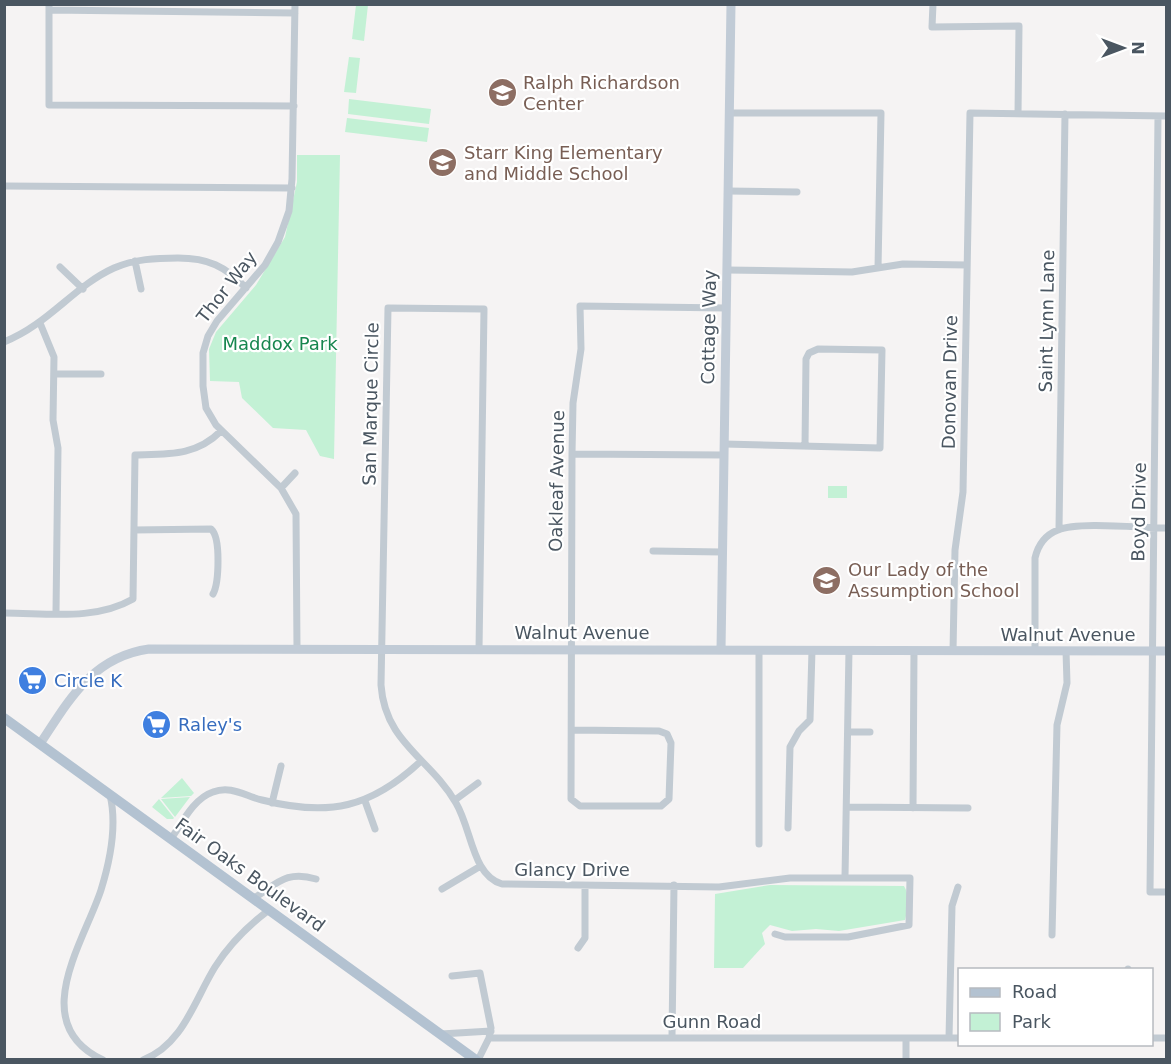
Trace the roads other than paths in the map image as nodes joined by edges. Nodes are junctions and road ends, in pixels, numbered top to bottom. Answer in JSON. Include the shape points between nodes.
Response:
{"nodes":[{"id":1,"x":295,"y":4,"type":"edge"},
{"id":2,"x":731,"y":4,"type":"edge"},
{"id":3,"x":933,"y":4,"type":"edge"},
{"id":4,"x":49,"y":7,"type":"edge"},
{"id":5,"x":296,"y":13,"type":"junction"},
{"id":6,"x":294,"y":106,"type":"junction"},
{"id":7,"x":729,"y":113,"type":"junction"},
{"id":8,"x":1018,"y":114,"type":"junction"},
{"id":9,"x":1065,"y":114,"type":"junction"},
{"id":10,"x":1158,"y":116,"type":"junction"},
{"id":11,"x":1167,"y":116,"type":"edge"},
{"id":12,"x":4,"y":186,"type":"edge"},
{"id":13,"x":292,"y":188,"type":"junction"},
{"id":14,"x":728,"y":191,"type":"junction"},
{"id":15,"x":797,"y":192,"type":"dead end"},
{"id":16,"x":135,"y":261,"type":"junction"},
{"id":17,"x":967,"y":265,"type":"junction"},
{"id":18,"x":60,"y":267,"type":"dead end"},
{"id":19,"x":878,"y":268,"type":"junction"},
{"id":20,"x":727,"y":270,"type":"junction"},
{"id":21,"x":246,"y":288,"type":"junction"},
{"id":22,"x":83,"y":289,"type":"junction"},
{"id":23,"x":141,"y":290,"type":"dead end"},
{"id":24,"x":726,"y":308,"type":"junction"},
{"id":25,"x":40,"y":323,"type":"junction"},
{"id":26,"x":4,"y":342,"type":"edge"},
{"id":27,"x":54,"y":374,"type":"junction"},
{"id":28,"x":101,"y":374,"type":"dead end"},
{"id":29,"x":221,"y":431,"type":"junction"},
{"id":30,"x":724,"y":444,"type":"junction"},
{"id":31,"x":805,"y":446,"type":"junction"},
{"id":32,"x":572,"y":454,"type":"junction"},
{"id":33,"x":724,"y":455,"type":"junction"},
{"id":34,"x":295,"y":473,"type":"dead end"},
{"id":35,"x":281,"y":488,"type":"junction"},
{"id":36,"x":1154,"y":528,"type":"junction"},
{"id":37,"x":1167,"y":528,"type":"edge"},
{"id":38,"x":1059,"y":529,"type":"junction"},
{"id":39,"x":134,"y":531,"type":"junction"},
{"id":40,"x":654,"y":551,"type":"dead end"},
{"id":41,"x":722,"y":552,"type":"junction"},
{"id":42,"x":213,"y":594,"type":"dead end"},
{"id":43,"x":4,"y":613,"type":"edge"},
{"id":44,"x":56,"y":614,"type":"junction"},
{"id":45,"x":297,"y":649,"type":"junction"},
{"id":46,"x":381,"y":650,"type":"junction"},
{"id":47,"x":479,"y":650,"type":"junction"},
{"id":48,"x":571,"y":650,"type":"junction"},
{"id":49,"x":721,"y":650,"type":"junction"},
{"id":50,"x":759,"y":650,"type":"junction"},
{"id":51,"x":812,"y":650,"type":"junction"},
{"id":52,"x":849,"y":650,"type":"junction"},
{"id":53,"x":914,"y":651,"type":"junction"},
{"id":54,"x":952,"y":651,"type":"junction"},
{"id":55,"x":1035,"y":651,"type":"junction"},
{"id":56,"x":1066,"y":651,"type":"junction"},
{"id":57,"x":1152,"y":651,"type":"junction"},
{"id":58,"x":1167,"y":651,"type":"edge"},
{"id":59,"x":4,"y":718,"type":"edge"},
{"id":60,"x":572,"y":730,"type":"junction"},
{"id":61,"x":848,"y":732,"type":"junction"},
{"id":62,"x":870,"y":732,"type":"dead end"},
{"id":63,"x":40,"y":744,"type":"junction"},
{"id":64,"x":421,"y":761,"type":"junction"},
{"id":65,"x":281,"y":766,"type":"dead end"},
{"id":66,"x":478,"y":783,"type":"dead end"},
{"id":67,"x":110,"y":795,"type":"junction"},
{"id":68,"x":455,"y":800,"type":"junction"},
{"id":69,"x":365,"y":801,"type":"junction"},
{"id":70,"x":272,"y":803,"type":"junction"},
{"id":71,"x":847,"y":807,"type":"junction"},
{"id":72,"x":913,"y":808,"type":"junction"},
{"id":73,"x":968,"y":808,"type":"dead end"},
{"id":74,"x":788,"y":828,"type":"dead end"},
{"id":75,"x":375,"y":829,"type":"dead end"},
{"id":76,"x":171,"y":839,"type":"junction"},
{"id":77,"x":759,"y":844,"type":"dead end"},
{"id":78,"x":479,"y":867,"type":"junction"},
{"id":79,"x":846,"y":877,"type":"junction"},
{"id":80,"x":316,"y":879,"type":"dead end"},
{"id":81,"x":674,"y":885,"type":"junction"},
{"id":82,"x":585,"y":886,"type":"junction"},
{"id":83,"x":958,"y":887,"type":"dead end"},
{"id":84,"x":442,"y":889,"type":"dead end"},
{"id":85,"x":1167,"y":892,"type":"edge"},
{"id":86,"x":254,"y":898,"type":"junction"},
{"id":87,"x":269,"y":910,"type":"junction"},
{"id":88,"x":775,"y":934,"type":"dead end"},
{"id":89,"x":1052,"y":935,"type":"dead end"},
{"id":90,"x":578,"y":948,"type":"dead end"},
{"id":91,"x":452,"y":976,"type":"dead end"},
{"id":92,"x":441,"y":1034,"type":"junction"},
{"id":93,"x":490,"y":1034,"type":"junction"},
{"id":94,"x":672,"y":1037,"type":"junction"},
{"id":95,"x":906,"y":1038,"type":"junction"},
{"id":96,"x":949,"y":1038,"type":"junction"},
{"id":97,"x":958,"y":1038,"type":"edge"},
{"id":98,"x":104,"y":1059,"type":"edge"},
{"id":99,"x":143,"y":1059,"type":"edge"},
{"id":100,"x":477,"y":1059,"type":"edge"},
{"id":101,"x":906,"y":1059,"type":"edge"}],
"edges":[{"from":1,"to":5,"type":"street","name":"Thor Way"},
{"from":2,"to":7,"type":"main road","name":"Cottage Way"},
{"from":3,"to":8,"type":"street","via":[[932,27],[1019,26]]},
{"from":4,"to":5,"type":"street"},
{"from":4,"to":6,"type":"street","via":[[49,105]]},
{"from":5,"to":6,"type":"street","name":"Thor Way"},
{"from":6,"to":13,"type":"street","name":"Thor Way"},
{"from":7,"to":14,"type":"main road","name":"Cottage Way"},
{"from":7,"to":19,"type":"street","via":[[881,114]]},
{"from":8,"to":9,"type":"street"},
{"from":8,"to":17,"type":"street","name":"Donovan Drive","via":[[970,113]]},
{"from":9,"to":10,"type":"street"},
{"from":9,"to":38,"type":"street","name":"Saint Lynn Lane"},
{"from":10,"to":11,"type":"street"},
{"from":10,"to":36,"type":"street","name":"Boyd Drive"},
{"from":12,"to":13,"type":"street"},
{"from":13,"to":21,"type":"street","name":"Thor Way","via":[[278,242]]},
{"from":14,"to":15,"type":"street"},
{"from":14,"to":20,"type":"main road","name":"Cottage Way"},
{"from":16,"to":21,"type":"street","via":[[203,259],[227,270]]},
{"from":16,"to":22,"type":"street","via":[[113,268]]},
{"from":16,"to":23,"type":"street"},
{"from":17,"to":19,"type":"street","via":[[903,264]]},
{"from":17,"to":54,"type":"street","name":"Donovan Drive","via":[[963,492],[955,550]]},
{"from":18,"to":22,"type":"street"},
{"from":19,"to":20,"type":"street","via":[[852,272]]},
{"from":20,"to":24,"type":"main road","name":"Cottage Way"},
{"from":21,"to":29,"type":"street","name":"Thor Way","via":[[217,321],[204,348],[204,402]]},
{"from":22,"to":25,"type":"street"},
{"from":24,"to":30,"type":"main road","name":"Cottage Way"},
{"from":24,"to":32,"type":"street","name":"Oakleaf Avenue","via":[[580,306],[581,357],[573,403]]},
{"from":25,"to":26,"type":"street"},
{"from":25,"to":27,"type":"street","via":[[50,343]]},
{"from":27,"to":28,"type":"street"},
{"from":27,"to":44,"type":"street","via":[[53,420],[58,448]]},
{"from":29,"to":35,"type":"street","name":"Thor Way"},
{"from":29,"to":39,"type":"street","via":[[204,446],[184,453],[135,455]]},
{"from":30,"to":31,"type":"street"},
{"from":30,"to":33,"type":"main road","name":"Cottage Way"},
{"from":31,"to":31,"type":"street","via":[[809,353],[819,349],[882,350],[880,448]]},
{"from":32,"to":33,"type":"street"},
{"from":32,"to":48,"type":"street","name":"Oakleaf Avenue"},
{"from":33,"to":41,"type":"main road","name":"Cottage Way"},
{"from":34,"to":35,"type":"street"},
{"from":35,"to":45,"type":"street","name":"Thor Way","via":[[293,504],[298,524]]},
{"from":36,"to":37,"type":"street"},
{"from":36,"to":38,"type":"street"},
{"from":36,"to":57,"type":"street","name":"Boyd Drive"},
{"from":38,"to":55,"type":"street","via":[[1042,542],[1035,558]]},
{"from":39,"to":42,"type":"street","via":[[215,531],[217,581]]},
{"from":39,"to":44,"type":"street","via":[[133,599],[95,612]]},
{"from":40,"to":41,"type":"street"},
{"from":41,"to":49,"type":"main road","name":"Cottage Way"},
{"from":43,"to":44,"type":"street"},
{"from":45,"to":46,"type":"main road","name":"Walnut Avenue"},
{"from":45,"to":63,"type":"main road","name":"Walnut Avenue","via":[[154,649],[118,657],[85,680]]},
{"from":46,"to":47,"type":"main road","name":"Walnut Avenue"},
{"from":46,"to":47,"type":"street","name":"San Marque Circle","via":[[388,308],[398,308],[484,309]]},
{"from":46,"to":64,"type":"street","via":[[385,710],[396,733]]},
{"from":47,"to":48,"type":"main road","name":"Walnut Avenue"},
{"from":48,"to":49,"type":"main road","name":"Walnut Avenue"},
{"from":48,"to":60,"type":"street","name":"Oakleaf Avenue"},
{"from":49,"to":50,"type":"main road","name":"Walnut Avenue"},
{"from":50,"to":51,"type":"main road","name":"Walnut Avenue"},
{"from":50,"to":77,"type":"street"},
{"from":51,"to":52,"type":"main road","name":"Walnut Avenue"},
{"from":51,"to":74,"type":"street","via":[[810,720],[790,747]]},
{"from":52,"to":53,"type":"main road","name":"Walnut Avenue"},
{"from":52,"to":61,"type":"street"},
{"from":53,"to":54,"type":"main road","name":"Walnut Avenue"},
{"from":53,"to":72,"type":"street"},
{"from":54,"to":55,"type":"main road","name":"Walnut Avenue"},
{"from":55,"to":56,"type":"main road","name":"Walnut Avenue"},
{"from":56,"to":57,"type":"main road","name":"Walnut Avenue"},
{"from":56,"to":89,"type":"street","via":[[1067,683],[1057,725]]},
{"from":57,"to":58,"type":"main road","name":"Walnut Avenue"},
{"from":57,"to":85,"type":"street","name":"Boyd Drive","via":[[1150,892]]},
{"from":59,"to":63,"type":"main road","name":"Fair Oaks Boulevard"},
{"from":60,"to":60,"type":"street","name":"Oakleaf Avenue","via":[[573,802],[580,806],[664,804],[671,795],[671,743],[667,734],[659,730]]},
{"from":61,"to":62,"type":"street"},
{"from":61,"to":71,"type":"street"},
{"from":63,"to":67,"type":"main road","name":"Fair Oaks Boulevard"},
{"from":64,"to":68,"type":"street"},
{"from":64,"to":69,"type":"street","via":[[388,789]]},
{"from":65,"to":70,"type":"street"},
{"from":66,"to":68,"type":"street"},
{"from":67,"to":76,"type":"main road","name":"Fair Oaks Boulevard"},
{"from":67,"to":98,"type":"street","via":[[114,810],[106,872],[72,957],[65,999],[67,1019],[75,1038],[89,1052]]},
{"from":68,"to":78,"type":"street","via":[[468,827]]},
{"from":69,"to":70,"type":"street","via":[[328,807]]},
{"from":69,"to":75,"type":"street"},
{"from":70,"to":76,"type":"street","via":[[231,790],[213,792],[198,802]]},
{"from":71,"to":72,"type":"street"},
{"from":71,"to":79,"type":"street"},
{"from":72,"to":73,"type":"street"},
{"from":76,"to":86,"type":"main road","name":"Fair Oaks Boulevard"},
{"from":78,"to":82,"type":"street","name":"Glancy Drive","via":[[489,878],[506,885]]},
{"from":78,"to":84,"type":"street"},
{"from":79,"to":81,"type":"street","name":"Glancy Drive","via":[[790,878],[719,887]]},
{"from":79,"to":88,"type":"street","name":"Glancy Drive","via":[[910,878],[909,925],[848,937]]},
{"from":80,"to":86,"type":"street","via":[[303,876],[278,880]]},
{"from":81,"to":82,"type":"street","name":"Glancy Drive"},
{"from":81,"to":94,"type":"street"},
{"from":82,"to":90,"type":"street","via":[[585,938]]},
{"from":83,"to":96,"type":"street","via":[[952,906]]},
{"from":86,"to":87,"type":"main road","name":"Fair Oaks Boulevard"},
{"from":87,"to":92,"type":"main road","name":"Fair Oaks Boulevard"},
{"from":87,"to":99,"type":"street","via":[[225,953],[176,1035]]},
{"from":91,"to":93,"type":"street","via":[[480,973]]},
{"from":92,"to":93,"type":"street","name":"Gunn Road"},
{"from":92,"to":100,"type":"main road","name":"Fair Oaks Boulevard"},
{"from":93,"to":94,"type":"street","name":"Gunn Road"},
{"from":93,"to":100,"type":"street"},
{"from":94,"to":95,"type":"street","name":"Gunn Road"},
{"from":95,"to":96,"type":"street","name":"Gunn Road"},
{"from":95,"to":101,"type":"street"},
{"from":96,"to":97,"type":"street","name":"Gunn Road"}]}
